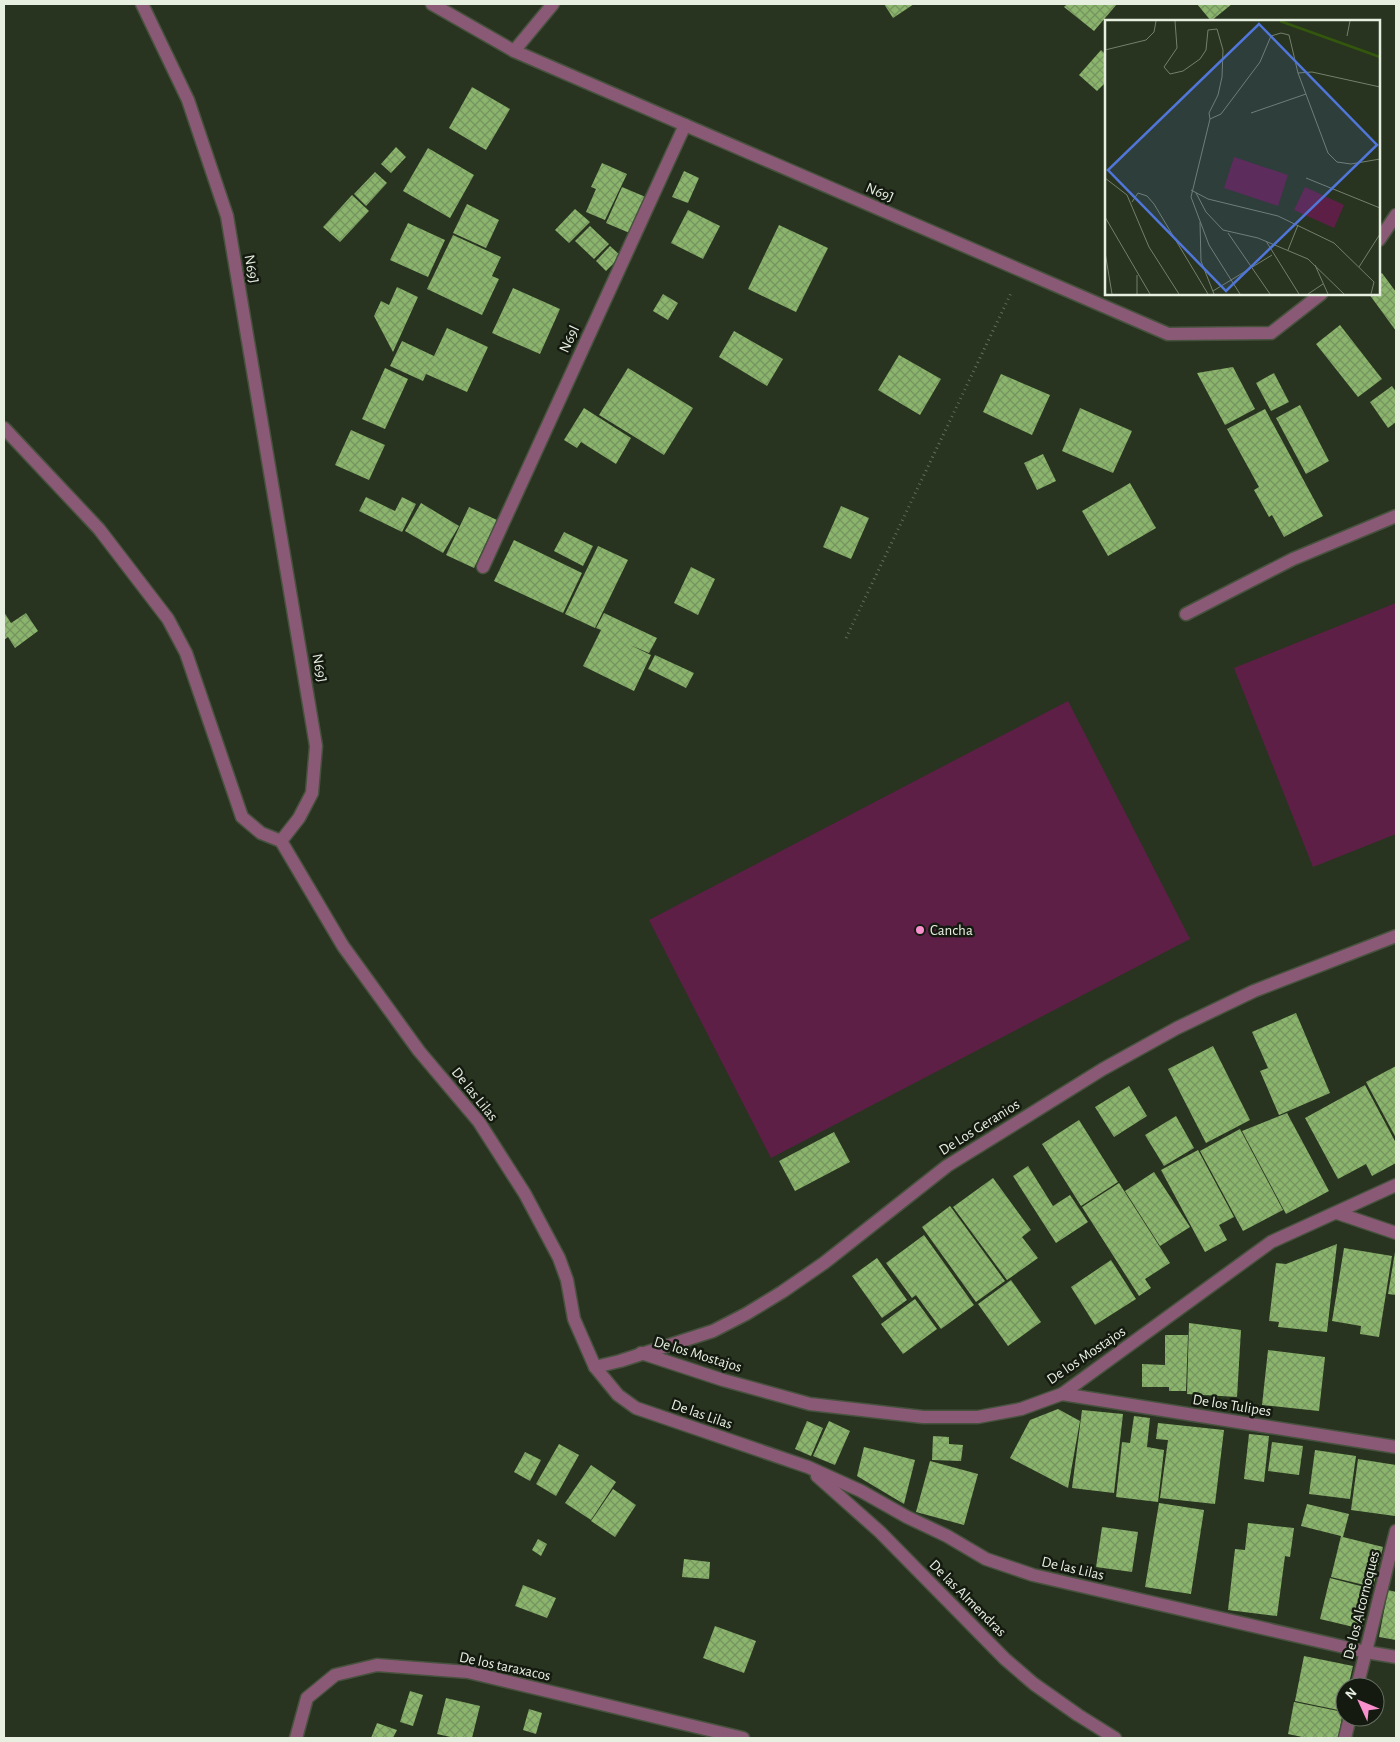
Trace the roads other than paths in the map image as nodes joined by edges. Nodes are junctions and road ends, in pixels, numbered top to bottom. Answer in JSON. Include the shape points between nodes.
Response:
{"nodes":[{"id":1,"x":142,"y":4,"type":"edge"},
{"id":2,"x":432,"y":4,"type":"edge"},
{"id":3,"x":553,"y":4,"type":"edge"},
{"id":4,"x":514,"y":51,"type":"junction"},
{"id":5,"x":684,"y":125,"type":"junction"},
{"id":6,"x":1396,"y":215,"type":"edge"},
{"id":7,"x":1380,"y":239,"type":"edge"},
{"id":8,"x":1320,"y":295,"type":"edge"},
{"id":9,"x":4,"y":428,"type":"edge"},
{"id":10,"x":1396,"y":516,"type":"edge"},
{"id":11,"x":483,"y":566,"type":"dead end"},
{"id":12,"x":1186,"y":614,"type":"dead end"},
{"id":13,"x":281,"y":841,"type":"junction"},
{"id":14,"x":1396,"y":936,"type":"edge"},
{"id":15,"x":1396,"y":1185,"type":"edge"},
{"id":16,"x":1337,"y":1213,"type":"junction"},
{"id":17,"x":1396,"y":1233,"type":"edge"},
{"id":18,"x":641,"y":1353,"type":"junction"},
{"id":19,"x":595,"y":1367,"type":"junction"},
{"id":20,"x":1062,"y":1394,"type":"junction"},
{"id":21,"x":1396,"y":1448,"type":"edge"},
{"id":22,"x":808,"y":1467,"type":"junction"},
{"id":23,"x":1396,"y":1531,"type":"edge"},
{"id":24,"x":1366,"y":1652,"type":"junction"},
{"id":25,"x":1396,"y":1657,"type":"edge"},
{"id":26,"x":1360,"y":1677,"type":"edge"},
{"id":27,"x":296,"y":1738,"type":"edge"},
{"id":28,"x":742,"y":1738,"type":"edge"},
{"id":29,"x":1115,"y":1738,"type":"edge"}],
"edges":[{"from":1,"to":13,"type":"street","name":"N69J","via":[[188,100],[227,216],[316,746],[312,793],[299,818]]},
{"from":2,"to":4,"type":"street","name":"N69J"},
{"from":3,"to":4,"type":"street"},
{"from":4,"to":5,"type":"street","name":"N69J"},
{"from":5,"to":8,"type":"street","name":"N69J","via":[[1168,334],[1271,332]]},
{"from":5,"to":11,"type":"street","name":"N69l"},
{"from":6,"to":7,"type":"street"},
{"from":9,"to":13,"type":"street","via":[[99,529],[168,619],[186,653],[242,817],[261,833]]},
{"from":10,"to":12,"type":"street","via":[[1293,559]]},
{"from":13,"to":19,"type":"street","name":"De las Lilas","via":[[343,946],[419,1051],[479,1122],[525,1194],[559,1258],[567,1280],[574,1319]]},
{"from":14,"to":18,"type":"street","name":"De Los Geranios","via":[[1254,991],[1177,1028],[1103,1069],[947,1166],[824,1263],[753,1310],[713,1331]]},
{"from":15,"to":16,"type":"street","name":"De los Mostajos"},
{"from":16,"to":17,"type":"street"},
{"from":16,"to":20,"type":"street","name":"De los Mostajos","via":[[1271,1242]]},
{"from":18,"to":19,"type":"street","name":"De Los Geranios"},
{"from":18,"to":20,"type":"street","name":"De los Mostajos","via":[[810,1404],[923,1417],[978,1417],[1021,1409]]},
{"from":19,"to":22,"type":"street","name":"De las Lilas","via":[[618,1396],[636,1408]]},
{"from":20,"to":21,"type":"street","name":"De los Tulipes"},
{"from":22,"to":24,"type":"street","name":"De las Lilas","via":[[861,1491],[986,1559],[1034,1575]]},
{"from":22,"to":29,"type":"street","name":"De las Almendras","via":[[880,1532],[1005,1659],[1078,1716]]},
{"from":23,"to":24,"type":"street","name":"De los Alcornoques"},
{"from":24,"to":25,"type":"street","name":"De las Lilas"},
{"from":24,"to":26,"type":"street","name":"De los Alcornoques"},
{"from":27,"to":28,"type":"street","name":"De los taraxacos","via":[[307,1698],[335,1676],[377,1665],[468,1672]]}]}
